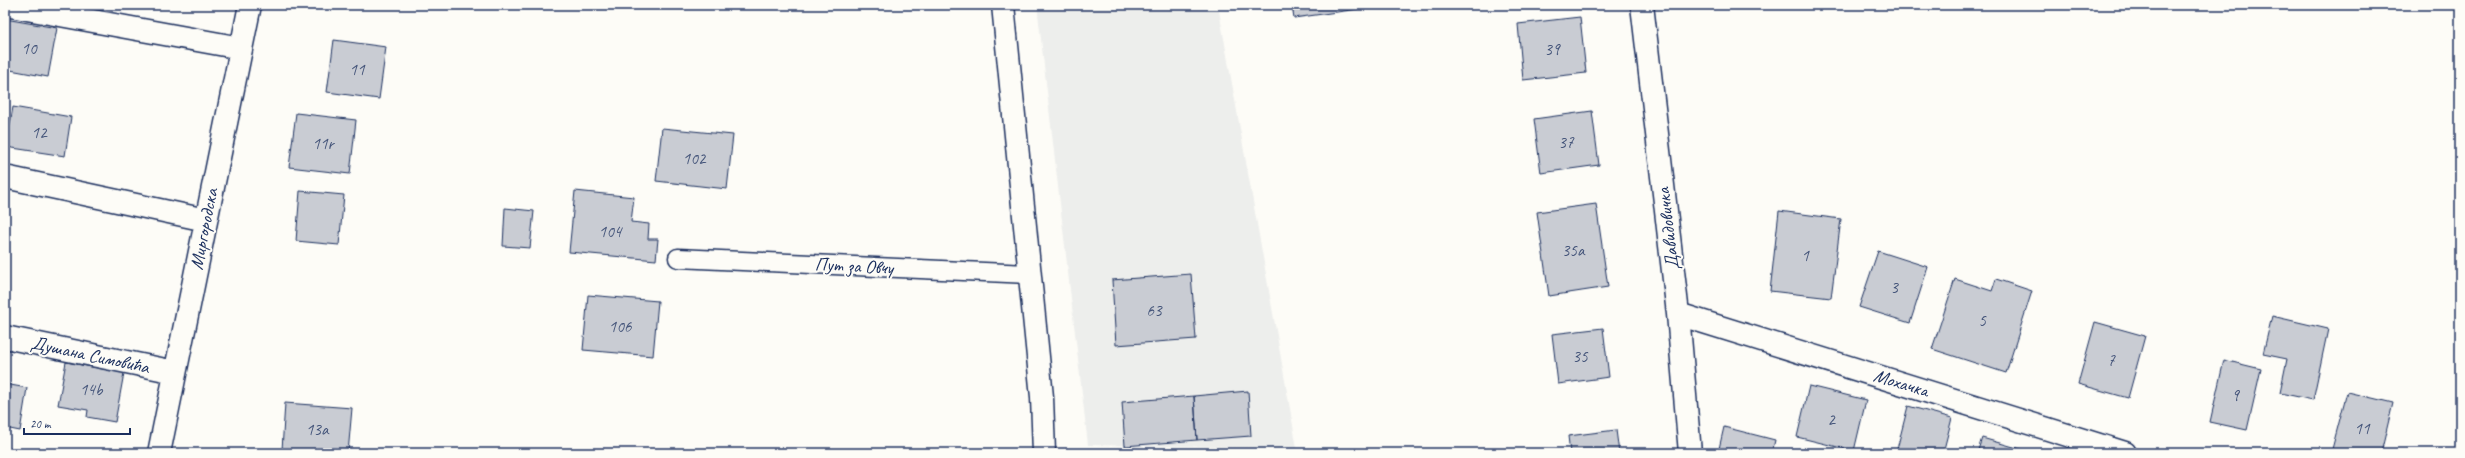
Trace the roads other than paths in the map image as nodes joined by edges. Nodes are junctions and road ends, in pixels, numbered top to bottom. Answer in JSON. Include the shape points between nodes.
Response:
{"nodes":[{"id":1,"x":5,"y":5,"type":"edge"},
{"id":2,"x":250,"y":5,"type":"edge"},
{"id":3,"x":1003,"y":5,"type":"edge"},
{"id":4,"x":1642,"y":5,"type":"edge"},
{"id":5,"x":241,"y":48,"type":"junction"},
{"id":6,"x":5,"y":177,"type":"edge"},
{"id":7,"x":206,"y":220,"type":"junction"},
{"id":8,"x":678,"y":258,"type":"dead end"},
{"id":9,"x":1030,"y":274,"type":"junction"},
{"id":10,"x":1678,"y":314,"type":"junction"},
{"id":11,"x":5,"y":337,"type":"edge"},
{"id":12,"x":176,"y":372,"type":"junction"},
{"id":13,"x":159,"y":453,"type":"edge"},
{"id":14,"x":1044,"y":453,"type":"edge"},
{"id":15,"x":1690,"y":453,"type":"edge"},
{"id":16,"x":2125,"y":453,"type":"edge"}],
"edges":[{"from":1,"to":5,"type":"street"},
{"from":2,"to":5,"type":"street","name":"Миргородска"},
{"from":3,"to":9,"type":"street"},
{"from":4,"to":10,"type":"street","name":"Давидовичка"},
{"from":5,"to":7,"type":"street","name":"Миргородска"},
{"from":6,"to":7,"type":"street"},
{"from":7,"to":12,"type":"street","name":"Миргородска"},
{"from":8,"to":9,"type":"lane","name":"Пут за Овчу"},
{"from":9,"to":14,"type":"street","via":[[1042,397]]},
{"from":10,"to":15,"type":"street","name":"Давидовичка"},
{"from":10,"to":16,"type":"street","name":"Мохачка"},
{"from":11,"to":12,"type":"street","name":"Душана Симовића"},
{"from":12,"to":13,"type":"street","name":"Миргородска"}]}
